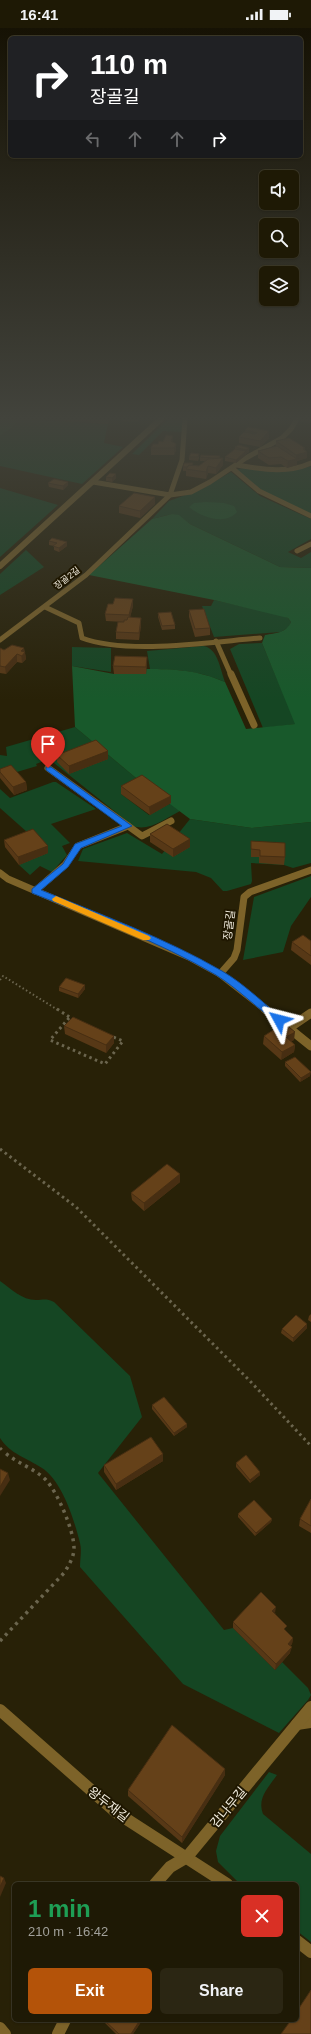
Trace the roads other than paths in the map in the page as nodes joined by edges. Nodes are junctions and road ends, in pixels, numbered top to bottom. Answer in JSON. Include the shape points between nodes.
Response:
{"nodes":[{"id":1,"x":60,"y":513,"type":"edge"},
{"id":2,"x":152,"y":513,"type":"edge"},
{"id":3,"x":311,"y":544,"type":"edge"},
{"id":4,"x":297,"y":551,"type":"dead end"},
{"id":5,"x":0,"y":566,"type":"edge"},
{"id":6,"x":45,"y":607,"type":"junction"},
{"id":7,"x":260,"y":638,"type":"dead end"},
{"id":8,"x":0,"y":640,"type":"edge"},
{"id":9,"x":216,"y":641,"type":"junction"},
{"id":10,"x":254,"y":725,"type":"dead end"},
{"id":11,"x":48,"y":768,"type":"dead end"},
{"id":12,"x":171,"y":821,"type":"dead end"},
{"id":13,"x":128,"y":826,"type":"junction"},
{"id":14,"x":311,"y":870,"type":"edge"},
{"id":15,"x":0,"y":873,"type":"edge"},
{"id":16,"x":35,"y":891,"type":"junction"},
{"id":17,"x":220,"y":974,"type":"junction"},
{"id":18,"x":311,"y":1013,"type":"edge"},
{"id":19,"x":289,"y":1028,"type":"junction"},
{"id":20,"x":311,"y":1046,"type":"edge"},
{"id":21,"x":311,"y":1707,"type":"edge"},
{"id":22,"x":0,"y":1710,"type":"edge"},
{"id":23,"x":311,"y":1722,"type":"edge"},
{"id":24,"x":297,"y":1724,"type":"junction"},
{"id":25,"x":187,"y":1857,"type":"junction"},
{"id":26,"x":157,"y":1882,"type":"edge"},
{"id":27,"x":224,"y":1882,"type":"edge"},
{"id":28,"x":299,"y":1943,"type":"edge"},
{"id":29,"x":311,"y":1952,"type":"edge"},
{"id":30,"x":64,"y":2022,"type":"edge"},
{"id":31,"x":0,"y":2028,"type":"edge"},
{"id":32,"x":5,"y":2034,"type":"edge"},
{"id":33,"x":58,"y":2034,"type":"edge"}],
"edges":[{"from":1,"to":5,"type":"street"},
{"from":2,"to":6,"type":"lane","name":"장골2길","via":[[86,575]]},
{"from":3,"to":4,"type":"lane"},
{"from":6,"to":8,"type":"lane","name":"장골2길"},
{"from":6,"to":9,"type":"lane","via":[[79,623],[82,638],[96,643],[150,646]]},
{"from":7,"to":9,"type":"lane"},
{"from":9,"to":10,"type":"lane"},
{"from":11,"to":13,"type":"lane"},
{"from":12,"to":13,"type":"lane","via":[[142,836]]},
{"from":13,"to":16,"type":"lane","via":[[78,846],[66,865]]},
{"from":14,"to":17,"type":"lane","name":"장골길","via":[[250,892],[244,897],[237,950],[234,958]]},
{"from":15,"to":16,"type":"lane"},
{"from":16,"to":17,"type":"lane","via":[[111,922]]},
{"from":17,"to":19,"type":"lane"},
{"from":18,"to":19,"type":"lane"},
{"from":19,"to":20,"type":"lane"},
{"from":21,"to":24,"type":"lane","name":"감나무길"},
{"from":22,"to":25,"type":"lane","name":"왕두재길","via":[[117,1813]]},
{"from":23,"to":24,"type":"lane"},
{"from":24,"to":25,"type":"lane","name":"감나무길"},
{"from":25,"to":26,"type":"lane","name":"감나무길","via":[[170,1867]]},
{"from":25,"to":27,"type":"lane","name":"왕두재길"},
{"from":28,"to":29,"type":"lane"},
{"from":30,"to":33,"type":"lane"},
{"from":31,"to":32,"type":"lane"}]}
